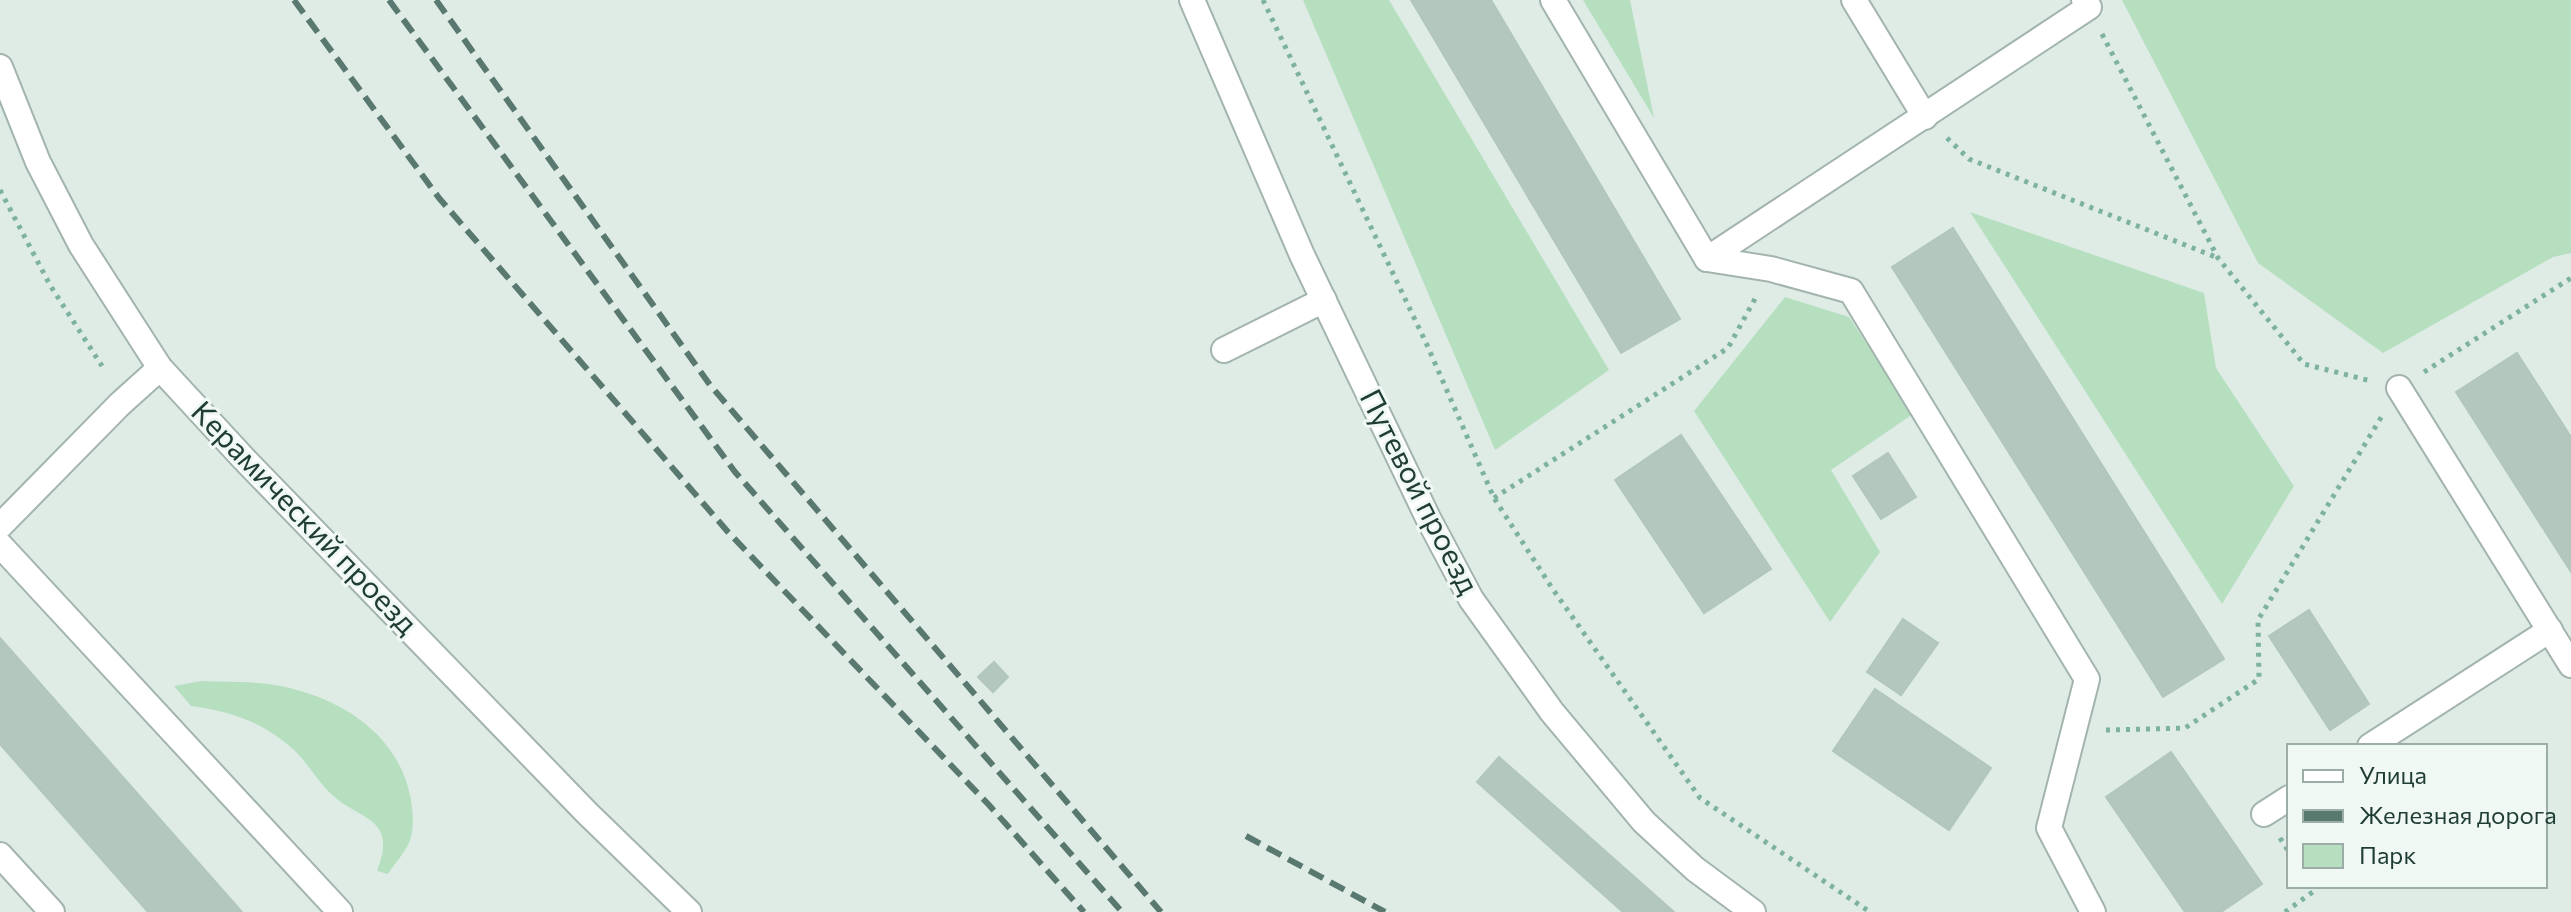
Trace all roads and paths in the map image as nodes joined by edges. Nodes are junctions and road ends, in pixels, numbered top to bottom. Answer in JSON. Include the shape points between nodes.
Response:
{"nodes":[{"id":1,"x":1192,"y":0,"type":"edge"},
{"id":2,"x":1263,"y":0,"type":"edge"},
{"id":3,"x":1553,"y":0,"type":"edge"},
{"id":4,"x":1854,"y":0,"type":"edge"},
{"id":5,"x":2086,"y":4,"type":"edge"},
{"id":6,"x":0,"y":67,"type":"edge"},
{"id":7,"x":1925,"y":117,"type":"junction"},
{"id":8,"x":0,"y":190,"type":"edge"},
{"id":9,"x":2218,"y":258,"type":"junction"},
{"id":10,"x":1707,"y":259,"type":"junction"},
{"id":11,"x":1771,"y":269,"type":"junction"},
{"id":12,"x":2571,"y":278,"type":"edge"},
{"id":13,"x":1324,"y":300,"type":"junction"},
{"id":14,"x":1224,"y":350,"type":"dead end"},
{"id":15,"x":102,"y":366,"type":"dead end"},
{"id":16,"x":160,"y":368,"type":"junction"},
{"id":17,"x":2399,"y":388,"type":"junction"},
{"id":18,"x":1494,"y":498,"type":"junction"},
{"id":19,"x":0,"y":526,"type":"edge"},
{"id":20,"x":0,"y":545,"type":"edge"},
{"id":21,"x":2550,"y":630,"type":"junction"},
{"id":22,"x":2571,"y":665,"type":"edge"},
{"id":23,"x":2074,"y":730,"type":"junction"},
{"id":24,"x":2373,"y":744,"type":"edge"},
{"id":25,"x":2287,"y":799,"type":"edge"},
{"id":26,"x":2264,"y":814,"type":"dead end"},
{"id":27,"x":0,"y":855,"type":"edge"},
{"id":28,"x":2312,"y":888,"type":"edge"},
{"id":29,"x":677,"y":908,"type":"edge"},
{"id":30,"x":52,"y":912,"type":"edge"},
{"id":31,"x":340,"y":912,"type":"edge"},
{"id":32,"x":1753,"y":912,"type":"edge"},
{"id":33,"x":1870,"y":912,"type":"edge"},
{"id":34,"x":2093,"y":912,"type":"edge"},
{"id":35,"x":2285,"y":912,"type":"edge"}],
"edges":[{"from":1,"to":13,"type":"street","name":"Путевой проезд"},
{"from":2,"to":18,"type":"path"},
{"from":3,"to":10,"type":"street"},
{"from":4,"to":7,"type":"street"},
{"from":5,"to":7,"type":"street"},
{"from":5,"to":9,"type":"path"},
{"from":6,"to":16,"type":"street","name":"Керамический проезд","via":[[38,162],[81,245]]},
{"from":7,"to":9,"type":"path","via":[[1969,159]]},
{"from":7,"to":10,"type":"street"},
{"from":8,"to":15,"type":"path"},
{"from":9,"to":17,"type":"path","via":[[2304,364]]},
{"from":10,"to":11,"type":"street"},
{"from":11,"to":18,"type":"path","via":[[1728,348]]},
{"from":11,"to":23,"type":"street","via":[[1851,291],[2087,679]]},
{"from":12,"to":17,"type":"path"},
{"from":13,"to":14,"type":"street"},
{"from":13,"to":32,"type":"street","name":"Путевой проезд","via":[[1471,599],[1552,712],[1644,822]]},
{"from":16,"to":19,"type":"street"},
{"from":16,"to":29,"type":"street","name":"Керамический проезд"},
{"from":17,"to":21,"type":"street"},
{"from":17,"to":23,"type":"path","via":[[2258,620],[2259,679],[2185,728]]},
{"from":18,"to":33,"type":"path","via":[[1700,798]]},
{"from":20,"to":31,"type":"street"},
{"from":21,"to":22,"type":"street"},
{"from":21,"to":24,"type":"street"},
{"from":23,"to":34,"type":"street","via":[[2049,828]]},
{"from":25,"to":26,"type":"street"},
{"from":27,"to":30,"type":"street"},
{"from":28,"to":35,"type":"path"}]}
